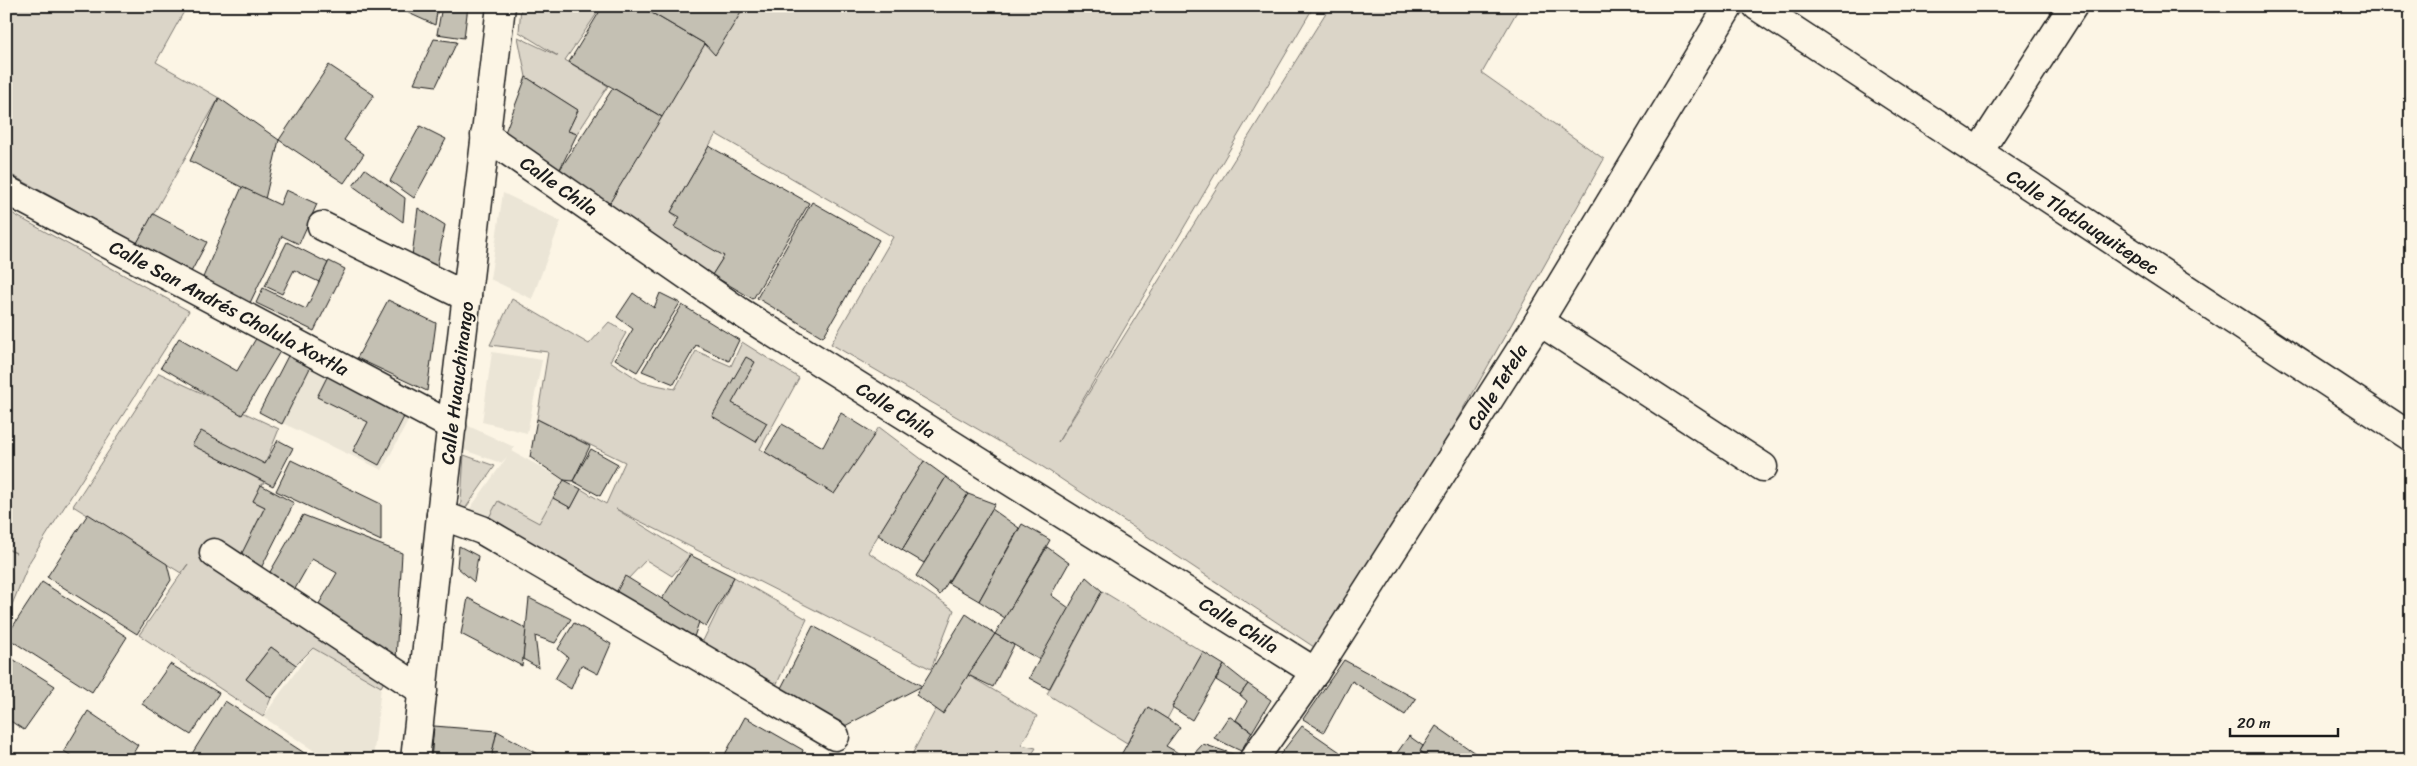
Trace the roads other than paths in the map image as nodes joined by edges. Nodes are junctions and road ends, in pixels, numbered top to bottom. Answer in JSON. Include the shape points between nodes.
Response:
{"nodes":[{"id":1,"x":501,"y":6,"type":"edge"},
{"id":2,"x":1729,"y":6,"type":"edge"},
{"id":3,"x":1756,"y":6,"type":"edge"},
{"id":4,"x":2073,"y":6,"type":"edge"},
{"id":5,"x":485,"y":135,"type":"junction"},
{"id":6,"x":1978,"y":153,"type":"junction"},
{"id":7,"x":6,"y":190,"type":"edge"},
{"id":8,"x":322,"y":226,"type":"dead end"},
{"id":9,"x":466,"y":297,"type":"junction"},
{"id":10,"x":1539,"y":321,"type":"junction"},
{"id":11,"x":452,"y":426,"type":"junction"},
{"id":12,"x":2411,"y":437,"type":"edge"},
{"id":13,"x":1763,"y":467,"type":"dead end"},
{"id":14,"x":441,"y":515,"type":"junction"},
{"id":15,"x":214,"y":554,"type":"dead end"},
{"id":16,"x":1315,"y":672,"type":"junction"},
{"id":17,"x":423,"y":691,"type":"junction"},
{"id":18,"x":835,"y":736,"type":"dead end"},
{"id":19,"x":415,"y":760,"type":"edge"},
{"id":20,"x":1253,"y":760,"type":"edge"}],
"edges":[{"from":1,"to":5,"type":"street","name":"Calle Huauchinango"},
{"from":2,"to":10,"type":"street","name":"Calle Tetela"},
{"from":3,"to":6,"type":"street","name":"Calle Tlatlauquitepec"},
{"from":4,"to":6,"type":"street"},
{"from":5,"to":9,"type":"street","name":"Calle Huauchinango"},
{"from":5,"to":16,"type":"street","name":"Calle Chila","via":[[740,312]]},
{"from":6,"to":12,"type":"street","name":"Calle Tlatlauquitepec"},
{"from":7,"to":11,"type":"street","name":"Calle San Andrés Cholula Xoxtla"},
{"from":8,"to":9,"type":"street"},
{"from":9,"to":11,"type":"street","name":"Calle Huauchinango"},
{"from":10,"to":13,"type":"street"},
{"from":10,"to":16,"type":"street","name":"Calle Tetela"},
{"from":11,"to":14,"type":"street","name":"Calle Huauchinango"},
{"from":14,"to":17,"type":"street","name":"Calle Huauchinango"},
{"from":14,"to":18,"type":"street","via":[[482,530]]},
{"from":15,"to":17,"type":"street"},
{"from":16,"to":20,"type":"street","name":"Calle Tetela"},
{"from":17,"to":19,"type":"street","name":"Calle Huauchinango"}]}
